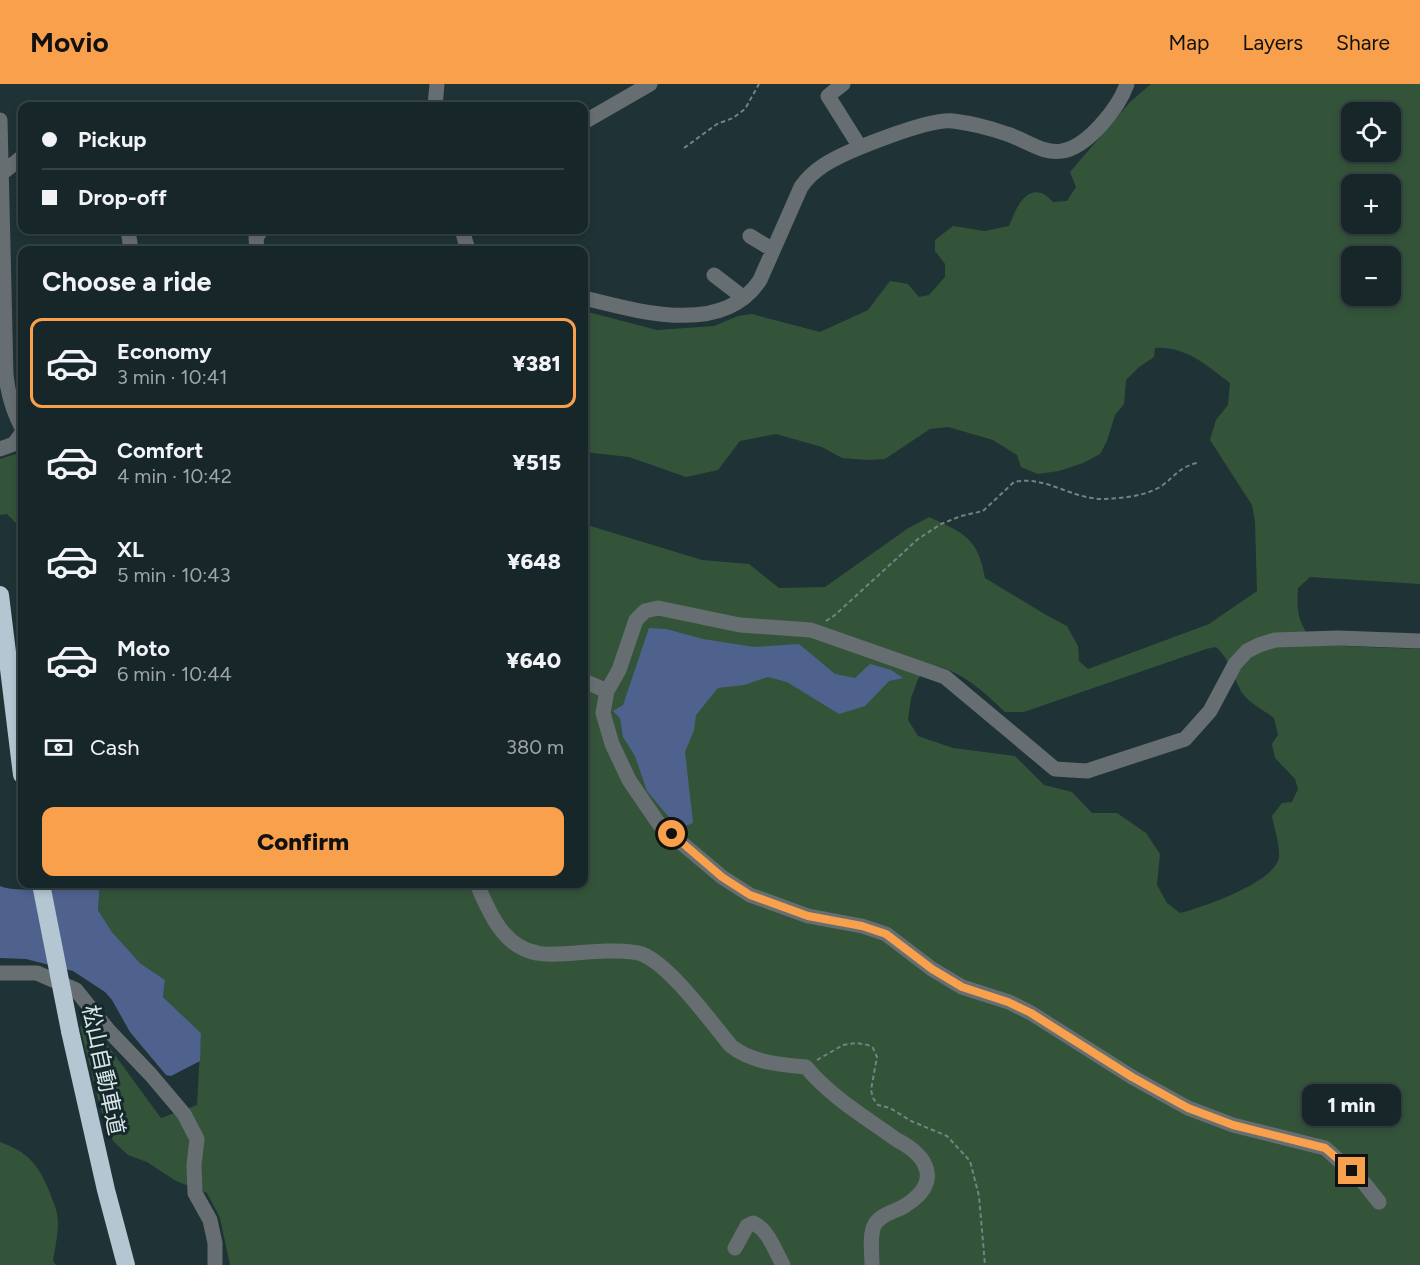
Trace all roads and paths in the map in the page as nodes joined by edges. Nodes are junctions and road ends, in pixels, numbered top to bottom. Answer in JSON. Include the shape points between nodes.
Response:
{"nodes":[{"id":1,"x":437,"y":84,"type":"edge"},
{"id":2,"x":650,"y":84,"type":"edge"},
{"id":3,"x":759,"y":84,"type":"edge"},
{"id":4,"x":843,"y":84,"type":"edge"},
{"id":5,"x":1127,"y":84,"type":"edge"},
{"id":6,"x":435,"y":102,"type":"edge"},
{"id":7,"x":0,"y":120,"type":"edge"},
{"id":8,"x":588,"y":120,"type":"edge"},
{"id":9,"x":860,"y":147,"type":"junction"},
{"id":10,"x":684,"y":148,"type":"dead end"},
{"id":11,"x":18,"y":160,"type":"edge"},
{"id":12,"x":0,"y":175,"type":"edge"},
{"id":13,"x":750,"y":236,"type":"dead end"},
{"id":14,"x":773,"y":250,"type":"junction"},
{"id":15,"x":714,"y":275,"type":"dead end"},
{"id":16,"x":744,"y":298,"type":"junction"},
{"id":17,"x":588,"y":299,"type":"edge"},
{"id":18,"x":18,"y":420,"type":"edge"},
{"id":19,"x":18,"y":438,"type":"edge"},
{"id":20,"x":0,"y":449,"type":"edge"},
{"id":21,"x":1197,"y":463,"type":"dead end"},
{"id":22,"x":0,"y":595,"type":"edge"},
{"id":23,"x":811,"y":630,"type":"junction"},
{"id":24,"x":1420,"y":641,"type":"edge"},
{"id":25,"x":588,"y":683,"type":"edge"},
{"id":26,"x":607,"y":691,"type":"junction"},
{"id":27,"x":18,"y":742,"type":"edge"},
{"id":28,"x":42,"y":888,"type":"edge"},
{"id":29,"x":479,"y":888,"type":"edge"},
{"id":30,"x":0,"y":973,"type":"edge"},
{"id":31,"x":806,"y":1067,"type":"junction"},
{"id":32,"x":1379,"y":1202,"type":"dead end"},
{"id":33,"x":735,"y":1248,"type":"dead end"},
{"id":34,"x":126,"y":1265,"type":"edge"},
{"id":35,"x":215,"y":1265,"type":"edge"},
{"id":36,"x":783,"y":1265,"type":"edge"},
{"id":37,"x":872,"y":1265,"type":"edge"},
{"id":38,"x":985,"y":1265,"type":"edge"}],
"edges":[{"from":1,"to":6,"type":"street"},
{"from":2,"to":8,"type":"street"},
{"from":3,"to":10,"type":"path","via":[[745,109]]},
{"from":4,"to":9,"type":"street","via":[[828,96]]},
{"from":5,"to":9,"type":"street","via":[[1095,131],[1083,142],[1062,151],[1051,152],[1007,134],[944,120]]},
{"from":7,"to":12,"type":"street"},
{"from":9,"to":14,"type":"street","via":[[807,178]]},
{"from":11,"to":12,"type":"street"},
{"from":12,"to":18,"type":"street","via":[[6,375]]},
{"from":13,"to":14,"type":"street"},
{"from":14,"to":16,"type":"street","via":[[760,280]]},
{"from":15,"to":16,"type":"street"},
{"from":16,"to":17,"type":"street","via":[[711,312],[688,316]]},
{"from":19,"to":20,"type":"street"},
{"from":21,"to":23,"type":"path","via":[[1185,466],[1149,492],[1131,496],[1102,499],[1032,481],[1014,482],[982,511],[941,524],[918,539],[835,615]]},
{"from":22,"to":27,"type":"highway"},
{"from":23,"to":24,"type":"street","via":[[945,678],[1055,769],[1087,771],[1185,739],[1210,711],[1235,664],[1259,645],[1275,640],[1338,638]]},
{"from":23,"to":26,"type":"street","via":[[740,625],[658,608],[645,610],[636,620],[619,670]]},
{"from":25,"to":26,"type":"street"},
{"from":26,"to":32,"type":"street","via":[[603,713],[629,780],[659,824],[722,877],[750,895],[808,916],[886,934],[962,987],[1031,1013],[1188,1108],[1233,1125],[1325,1148]]},
{"from":28,"to":34,"type":"highway","name":"松山自動車道","bridge":true,"via":[[70,1031]]},
{"from":29,"to":31,"type":"street","via":[[493,919],[519,947],[538,954],[642,954],[672,977],[740,1053]]},
{"from":30,"to":35,"type":"street","via":[[37,973],[76,990],[184,1114],[197,1139],[195,1193],[210,1220]]},
{"from":31,"to":37,"type":"street","via":[[833,1094],[908,1145],[927,1165],[928,1177],[921,1191],[909,1204],[884,1215],[873,1228]]},
{"from":31,"to":38,"type":"path","via":[[843,1045],[868,1044],[873,1048],[877,1057],[871,1090],[878,1105],[947,1136],[970,1161]]},
{"from":33,"to":36,"type":"street","via":[[747,1226],[753,1223],[769,1238]]}]}
